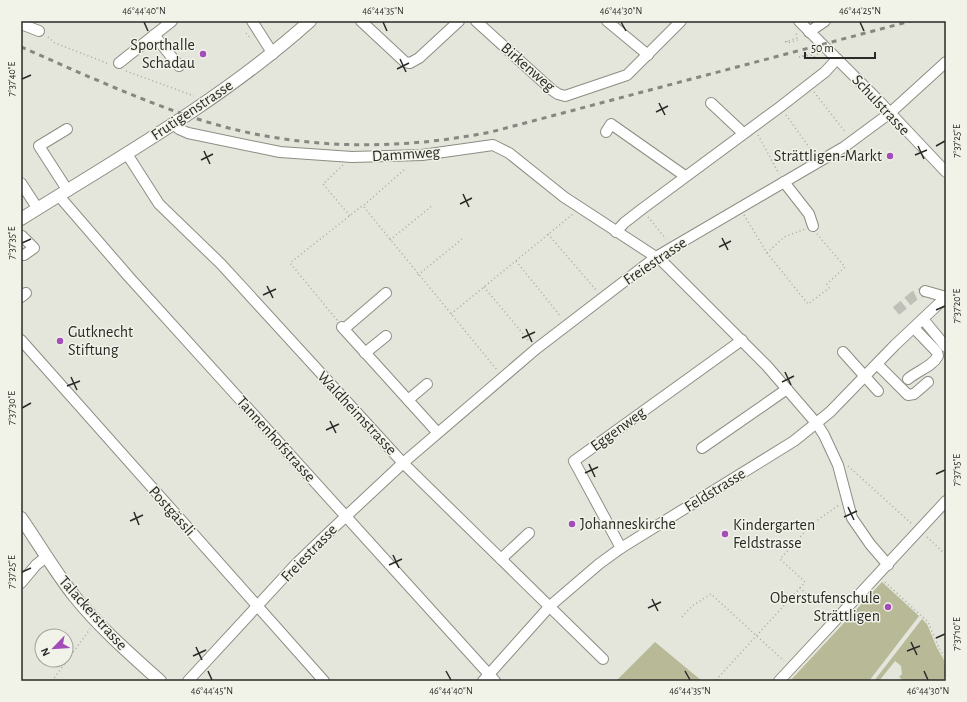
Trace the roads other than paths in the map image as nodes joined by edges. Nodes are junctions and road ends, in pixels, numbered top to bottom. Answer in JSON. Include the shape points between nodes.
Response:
{"nodes":[{"id":1,"x":172,"y":21,"type":"edge"},
{"id":2,"x":252,"y":21,"type":"edge"},
{"id":3,"x":310,"y":21,"type":"edge"},
{"id":4,"x":361,"y":21,"type":"edge"},
{"id":5,"x":459,"y":21,"type":"edge"},
{"id":6,"x":476,"y":21,"type":"edge"},
{"id":7,"x":607,"y":21,"type":"edge"},
{"id":8,"x":681,"y":21,"type":"edge"},
{"id":9,"x":798,"y":21,"type":"edge"},
{"id":10,"x":825,"y":21,"type":"edge"},
{"id":11,"x":21,"y":24,"type":"edge"},
{"id":12,"x":39,"y":31,"type":"dead end"},
{"id":13,"x":809,"y":32,"type":"junction"},
{"id":14,"x":154,"y":35,"type":"junction"},
{"id":15,"x":273,"y":54,"type":"junction"},
{"id":16,"x":648,"y":55,"type":"junction"},
{"id":17,"x":837,"y":59,"type":"junction"},
{"id":18,"x":946,"y":62,"type":"edge"},
{"id":19,"x":120,"y":63,"type":"dead end"},
{"id":20,"x":179,"y":66,"type":"dead end"},
{"id":21,"x":711,"y":103,"type":"dead end"},
{"id":22,"x":890,"y":113,"type":"junction"},
{"id":23,"x":173,"y":124,"type":"junction"},
{"id":24,"x":67,"y":129,"type":"dead end"},
{"id":25,"x":606,"y":132,"type":"dead end"},
{"id":26,"x":743,"y":133,"type":"junction"},
{"id":27,"x":127,"y":154,"type":"junction"},
{"id":28,"x":946,"y":172,"type":"edge"},
{"id":29,"x":685,"y":176,"type":"junction"},
{"id":30,"x":784,"y":182,"type":"junction"},
{"id":31,"x":21,"y":183,"type":"edge"},
{"id":32,"x":63,"y":193,"type":"junction"},
{"id":33,"x":38,"y":209,"type":"junction"},
{"id":34,"x":21,"y":220,"type":"edge"},
{"id":35,"x":813,"y":226,"type":"road end"},
{"id":36,"x":616,"y":232,"type":"junction"},
{"id":37,"x":21,"y":236,"type":"edge"},
{"id":38,"x":22,"y":254,"type":"edge"},
{"id":39,"x":656,"y":257,"type":"junction"},
{"id":40,"x":925,"y":291,"type":"dead end"},
{"id":41,"x":386,"y":293,"type":"dead end"},
{"id":42,"x":946,"y":297,"type":"edge"},
{"id":43,"x":923,"y":319,"type":"junction"},
{"id":44,"x":914,"y":328,"type":"junction"},
{"id":45,"x":386,"y":336,"type":"dead end"},
{"id":46,"x":21,"y":340,"type":"edge"},
{"id":47,"x":742,"y":340,"type":"junction"},
{"id":48,"x":946,"y":347,"type":"edge"},
{"id":49,"x":843,"y":352,"type":"dead end"},
{"id":50,"x":365,"y":353,"type":"junction"},
{"id":51,"x":877,"y":364,"type":"junction"},
{"id":52,"x":864,"y":377,"type":"junction"},
{"id":53,"x":908,"y":379,"type":"dead end"},
{"id":54,"x":928,"y":382,"type":"dead end"},
{"id":55,"x":427,"y":384,"type":"dead end"},
{"id":56,"x":787,"y":389,"type":"junction"},
{"id":57,"x":878,"y":391,"type":"dead end"},
{"id":58,"x":408,"y":400,"type":"junction"},
{"id":59,"x":817,"y":424,"type":"junction"},
{"id":60,"x":437,"y":432,"type":"junction"},
{"id":61,"x":702,"y":448,"type":"dead end"},
{"id":62,"x":402,"y":463,"type":"junction"},
{"id":63,"x":946,"y":502,"type":"edge"},
{"id":64,"x":346,"y":516,"type":"junction"},
{"id":65,"x":21,"y":518,"type":"edge"},
{"id":66,"x":529,"y":533,"type":"dead end"},
{"id":67,"x":621,"y":548,"type":"junction"},
{"id":68,"x":46,"y":557,"type":"junction"},
{"id":69,"x":501,"y":559,"type":"junction"},
{"id":70,"x":888,"y":565,"type":"junction"},
{"id":71,"x":21,"y":583,"type":"edge"},
{"id":72,"x":257,"y":606,"type":"junction"},
{"id":73,"x":550,"y":606,"type":"junction"},
{"id":74,"x":603,"y":659,"type":"dead end"},
{"id":75,"x":489,"y":679,"type":"edge"},
{"id":76,"x":160,"y":681,"type":"edge"},
{"id":77,"x":188,"y":681,"type":"edge"},
{"id":78,"x":324,"y":681,"type":"edge"},
{"id":79,"x":779,"y":681,"type":"edge"}],
"edges":[{"from":1,"to":14,"type":"street"},
{"from":2,"to":15,"type":"street"},
{"from":3,"to":15,"type":"main road","name":"Frutigenstrasse"},
{"from":4,"to":5,"type":"street","via":[[405,62],[410,63],[419,58]]},
{"from":6,"to":16,"type":"street","name":"Birkenweg","via":[[558,94],[565,96],[623,77]]},
{"from":7,"to":16,"type":"street"},
{"from":8,"to":16,"type":"street","name":"Birkenweg"},
{"from":9,"to":13,"type":"street","name":"Schulstrasse"},
{"from":10,"to":13,"type":"street"},
{"from":11,"to":12,"type":"street"},
{"from":13,"to":17,"type":"street","name":"Schulstrasse"},
{"from":14,"to":19,"type":"street"},
{"from":14,"to":20,"type":"street"},
{"from":15,"to":23,"type":"main road","name":"Frutigenstrasse"},
{"from":17,"to":22,"type":"street","name":"Schulstrasse"},
{"from":17,"to":26,"type":"street","via":[[808,85]]},
{"from":18,"to":22,"type":"street","name":"Freiestrasse"},
{"from":21,"to":26,"type":"street"},
{"from":22,"to":28,"type":"street","name":"Schulstrasse"},
{"from":22,"to":30,"type":"street","name":"Freiestrasse","via":[[820,162]]},
{"from":23,"to":27,"type":"main road","name":"Frutigenstrasse"},
{"from":23,"to":36,"type":"street","name":"Dammweg","via":[[188,134],[280,152],[352,157],[422,155],[493,145],[509,153],[547,184]]},
{"from":24,"to":32,"type":"street","via":[[39,146]]},
{"from":25,"to":29,"type":"street","via":[[611,124]]},
{"from":26,"to":29,"type":"street"},
{"from":27,"to":32,"type":"main road","name":"Frutigenstrasse"},
{"from":27,"to":62,"type":"street","name":"Waldheimstrasse","via":[[158,204],[217,260]]},
{"from":29,"to":36,"type":"street"},
{"from":30,"to":35,"type":"street","via":[[809,214]]},
{"from":30,"to":39,"type":"street","name":"Freiestrasse"},
{"from":31,"to":33,"type":"street"},
{"from":32,"to":33,"type":"main road","name":"Frutigenstrasse"},
{"from":32,"to":64,"type":"street","name":"Tannenhofstrasse","via":[[129,277]]},
{"from":33,"to":34,"type":"main road","name":"Frutigenstrasse"},
{"from":36,"to":39,"type":"street","name":"Dammweg"},
{"from":37,"to":38,"type":"street","via":[[34,248]]},
{"from":39,"to":47,"type":"street"},
{"from":39,"to":60,"type":"street","name":"Freiestrasse","via":[[536,349]]},
{"from":40,"to":42,"type":"street"},
{"from":41,"to":50,"type":"street","via":[[343,328]]},
{"from":42,"to":43,"type":"street","name":"Feldstrasse"},
{"from":43,"to":44,"type":"street","name":"Feldstrasse"},
{"from":43,"to":48,"type":"street"},
{"from":44,"to":51,"type":"street","name":"Feldstrasse"},
{"from":44,"to":53,"type":"street","via":[[938,356],[927,367]]},
{"from":45,"to":50,"type":"street"},
{"from":46,"to":72,"type":"street","name":"Postgässli"},
{"from":47,"to":56,"type":"street"},
{"from":47,"to":67,"type":"street","name":"Eggenweg","via":[[574,461]]},
{"from":49,"to":52,"type":"street"},
{"from":50,"to":58,"type":"street"},
{"from":51,"to":52,"type":"street","name":"Feldstrasse"},
{"from":51,"to":54,"type":"street","via":[[908,395],[914,394]]},
{"from":52,"to":57,"type":"street"},
{"from":52,"to":59,"type":"street","name":"Feldstrasse"},
{"from":55,"to":58,"type":"street"},
{"from":56,"to":59,"type":"street"},
{"from":56,"to":61,"type":"street"},
{"from":58,"to":60,"type":"street"},
{"from":59,"to":67,"type":"street","name":"Feldstrasse","via":[[794,441]]},
{"from":59,"to":70,"type":"street","via":[[836,460],[855,524]]},
{"from":60,"to":62,"type":"street","name":"Freiestrasse"},
{"from":62,"to":64,"type":"street","name":"Freiestrasse"},
{"from":62,"to":69,"type":"street","name":"Waldheimstrasse"},
{"from":63,"to":70,"type":"street"},
{"from":64,"to":72,"type":"street","name":"Freiestrasse","via":[[299,560]]},
{"from":64,"to":75,"type":"street","name":"Tannenhofstrasse"},
{"from":65,"to":68,"type":"main road","name":"Talackerstrasse"},
{"from":66,"to":69,"type":"street"},
{"from":67,"to":73,"type":"street","name":"Feldstrasse","via":[[577,581]]},
{"from":68,"to":71,"type":"street"},
{"from":68,"to":76,"type":"main road","name":"Talackerstrasse","via":[[96,621]]},
{"from":69,"to":73,"type":"street","name":"Waldheimstrasse"},
{"from":70,"to":79,"type":"street"},
{"from":72,"to":77,"type":"street","name":"Freiestrasse"},
{"from":72,"to":78,"type":"street","name":"Postgässli"},
{"from":73,"to":74,"type":"street","name":"Waldheimstrasse"},
{"from":73,"to":75,"type":"street","name":"Feldstrasse"}]}
